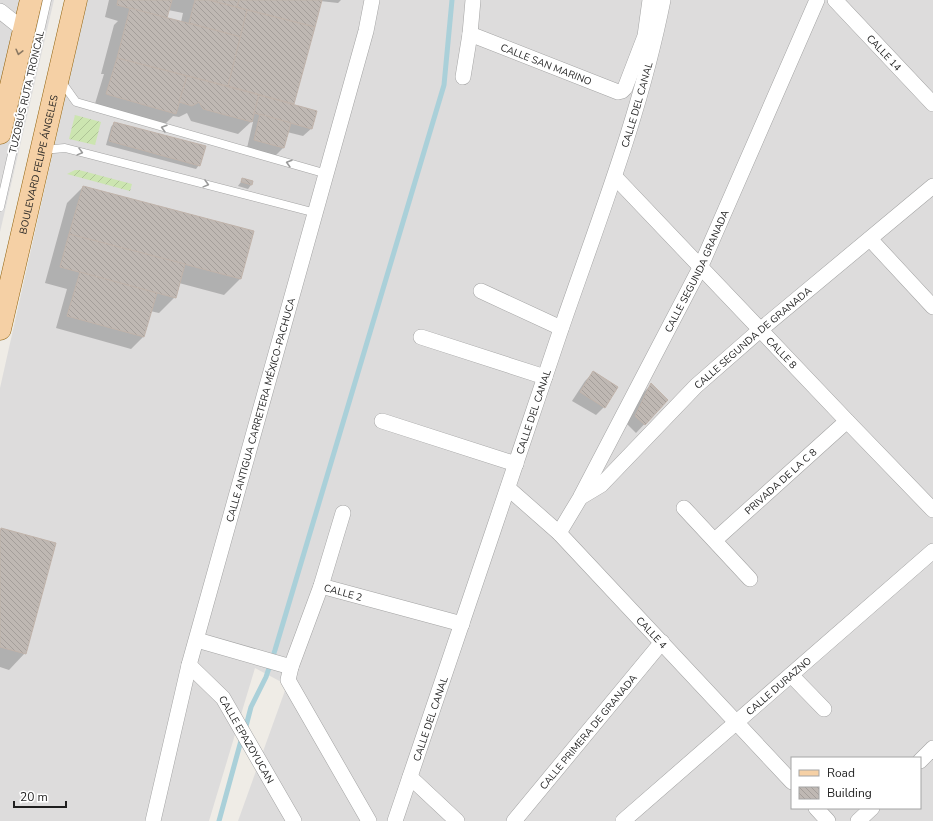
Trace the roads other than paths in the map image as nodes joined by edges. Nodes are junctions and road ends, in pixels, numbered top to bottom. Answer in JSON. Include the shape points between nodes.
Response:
{"nodes":[{"id":1,"x":31,"y":0,"type":"edge"},
{"id":2,"x":47,"y":0,"type":"edge"},
{"id":3,"x":68,"y":0,"type":"edge"},
{"id":4,"x":76,"y":0,"type":"edge"},
{"id":5,"x":372,"y":0,"type":"edge"},
{"id":6,"x":473,"y":0,"type":"edge"},
{"id":7,"x":650,"y":0,"type":"edge"},
{"id":8,"x":663,"y":0,"type":"edge"},
{"id":9,"x":817,"y":0,"type":"edge"},
{"id":10,"x":835,"y":0,"type":"edge"},
{"id":11,"x":0,"y":11,"type":"edge"},
{"id":12,"x":24,"y":30,"type":"junction"},
{"id":13,"x":470,"y":34,"type":"junction"},
{"id":14,"x":463,"y":77,"type":"dead end"},
{"id":15,"x":59,"y":78,"type":"junction"},
{"id":16,"x":6,"y":88,"type":"edge"},
{"id":17,"x":933,"y":104,"type":"edge"},
{"id":18,"x":0,"y":133,"type":"edge"},
{"id":19,"x":42,"y":150,"type":"junction"},
{"id":20,"x":327,"y":174,"type":"junction"},
{"id":21,"x":614,"y":177,"type":"junction"},
{"id":22,"x":933,"y":186,"type":"edge"},
{"id":23,"x":0,"y":207,"type":"edge"},
{"id":24,"x":316,"y":213,"type":"junction"},
{"id":25,"x":870,"y":239,"type":"junction"},
{"id":26,"x":700,"y":268,"type":"junction"},
{"id":27,"x":481,"y":291,"type":"dead end"},
{"id":28,"x":0,"y":292,"type":"edge"},
{"id":29,"x":933,"y":307,"type":"edge"},
{"id":30,"x":561,"y":328,"type":"junction"},
{"id":31,"x":0,"y":329,"type":"edge"},
{"id":32,"x":760,"y":330,"type":"junction"},
{"id":33,"x":421,"y":337,"type":"dead end"},
{"id":34,"x":545,"y":377,"type":"junction"},
{"id":35,"x":382,"y":421,"type":"dead end"},
{"id":36,"x":847,"y":421,"type":"junction"},
{"id":37,"x":516,"y":464,"type":"junction"},
{"id":38,"x":508,"y":488,"type":"junction"},
{"id":39,"x":580,"y":498,"type":"junction"},
{"id":40,"x":684,"y":508,"type":"dead end"},
{"id":41,"x":933,"y":510,"type":"edge"},
{"id":42,"x":343,"y":513,"type":"dead end"},
{"id":43,"x":559,"y":533,"type":"junction"},
{"id":44,"x":714,"y":540,"type":"junction"},
{"id":45,"x":933,"y":551,"type":"edge"},
{"id":46,"x":750,"y":579,"type":"dead end"},
{"id":47,"x":322,"y":586,"type":"junction"},
{"id":48,"x":462,"y":624,"type":"junction"},
{"id":49,"x":197,"y":640,"type":"junction"},
{"id":50,"x":662,"y":642,"type":"junction"},
{"id":51,"x":189,"y":666,"type":"junction"},
{"id":52,"x":287,"y":670,"type":"junction"},
{"id":53,"x":791,"y":675,"type":"junction"},
{"id":54,"x":824,"y":709,"type":"dead end"},
{"id":55,"x":737,"y":723,"type":"junction"},
{"id":56,"x":933,"y":748,"type":"edge"},
{"id":57,"x":921,"y":760,"type":"edge"},
{"id":58,"x":410,"y":777,"type":"junction"},
{"id":59,"x":791,"y":781,"type":"edge"},
{"id":60,"x":817,"y":809,"type":"edge"},
{"id":61,"x":871,"y":809,"type":"edge"},
{"id":62,"x":153,"y":821,"type":"edge"},
{"id":63,"x":294,"y":821,"type":"edge"},
{"id":64,"x":369,"y":821,"type":"edge"},
{"id":65,"x":395,"y":821,"type":"edge"},
{"id":66,"x":457,"y":821,"type":"edge"},
{"id":67,"x":514,"y":821,"type":"edge"},
{"id":68,"x":623,"y":821,"type":"edge"},
{"id":69,"x":828,"y":821,"type":"edge"},
{"id":70,"x":858,"y":821,"type":"edge"}],
"edges":[{"from":1,"to":12,"type":"main road"},
{"from":2,"to":23,"type":"lane","name":"TUZOBÚS RUTA TRONCAL"},
{"from":3,"to":28,"type":"lane","name":"TUZOBÚS RUTA TRONCAL"},
{"from":4,"to":15,"type":"main road","name":"BOULEVARD FELIPE ÁNGELES"},
{"from":5,"to":20,"type":"street","name":"CALLE ANTIGUA CARRETERA MÉXICO-PACHUCA"},
{"from":6,"to":13,"type":"street"},
{"from":7,"to":13,"type":"street","name":"CALLE SAN MARINO","via":[[644,36],[626,88],[618,92]]},
{"from":8,"to":21,"type":"street","name":"CALLE DEL CANAL","via":[[635,115]]},
{"from":9,"to":26,"type":"street","name":"CALLE SEGUNDA GRANADA"},
{"from":10,"to":17,"type":"street","name":"CALLE 14"},
{"from":11,"to":12,"type":"street"},
{"from":12,"to":16,"type":"main road","one_way":true},
{"from":13,"to":14,"type":"street"},
{"from":15,"to":19,"type":"main road","name":"BOULEVARD FELIPE ÁNGELES"},
{"from":20,"to":15,"type":"lane","one_way":true,"via":[[76,102]]},
{"from":16,"to":18,"type":"main road"},
{"from":19,"to":24,"type":"lane","one_way":true,"via":[[65,148]]},
{"from":19,"to":31,"type":"main road","name":"BOULEVARD FELIPE ÁNGELES"},
{"from":20,"to":24,"type":"street","name":"CALLE ANTIGUA CARRETERA MÉXICO-PACHUCA"},
{"from":21,"to":26,"type":"street","name":"CALLE 8"},
{"from":21,"to":30,"type":"street","name":"CALLE DEL CANAL"},
{"from":22,"to":25,"type":"street","name":"CALLE SEGUNDA DE GRANADA"},
{"from":24,"to":49,"type":"street","name":"CALLE ANTIGUA CARRETERA MÉXICO-PACHUCA"},
{"from":25,"to":29,"type":"street"},
{"from":25,"to":32,"type":"street","name":"CALLE SEGUNDA DE GRANADA"},
{"from":26,"to":32,"type":"street","name":"CALLE 8"},
{"from":26,"to":39,"type":"street","name":"CALLE SEGUNDA GRANADA"},
{"from":27,"to":30,"type":"street"},
{"from":30,"to":34,"type":"street","name":"CALLE DEL CANAL"},
{"from":32,"to":36,"type":"street","name":"CALLE 8"},
{"from":32,"to":39,"type":"street","name":"CALLE SEGUNDA DE GRANADA","via":[[696,386],[602,485]]},
{"from":33,"to":34,"type":"street"},
{"from":34,"to":37,"type":"street","name":"CALLE DEL CANAL"},
{"from":35,"to":37,"type":"street"},
{"from":36,"to":41,"type":"street","name":"CALLE 8"},
{"from":36,"to":44,"type":"street","name":"PRIVADA DE LA C 8"},
{"from":37,"to":38,"type":"street","name":"CALLE DEL CANAL"},
{"from":38,"to":43,"type":"street","name":"CALLE 4"},
{"from":38,"to":48,"type":"street","name":"CALLE DEL CANAL"},
{"from":39,"to":43,"type":"street","name":"CALLE SEGUNDA GRANADA"},
{"from":40,"to":44,"type":"street"},
{"from":42,"to":47,"type":"street"},
{"from":43,"to":50,"type":"street","name":"CALLE 4"},
{"from":44,"to":46,"type":"street"},
{"from":45,"to":53,"type":"street","name":"CALLE DURAZNO"},
{"from":47,"to":48,"type":"street","name":"CALLE 2"},
{"from":47,"to":52,"type":"street","name":"CALLE 2"},
{"from":48,"to":58,"type":"street","name":"CALLE DEL CANAL"},
{"from":49,"to":51,"type":"street","name":"CALLE ANTIGUA CARRETERA MÉXICO-PACHUCA"},
{"from":49,"to":52,"type":"street","via":[[262,659]]},
{"from":50,"to":55,"type":"street","name":"CALLE 4"},
{"from":50,"to":67,"type":"street","name":"CALLE PRIMERA DE GRANADA"},
{"from":51,"to":62,"type":"street","name":"CALLE ANTIGUA CARRETERA MÉXICO-PACHUCA"},
{"from":51,"to":63,"type":"street","name":"CALLE EPAZOYUCAN","via":[[223,698]]},
{"from":52,"to":64,"type":"street"},
{"from":53,"to":54,"type":"street"},
{"from":53,"to":55,"type":"street","name":"CALLE DURAZNO"},
{"from":55,"to":59,"type":"street","name":"CALLE 4"},
{"from":55,"to":68,"type":"street","name":"CALLE DURAZNO"},
{"from":56,"to":57,"type":"street"},
{"from":58,"to":65,"type":"street","name":"CALLE DEL CANAL"},
{"from":58,"to":66,"type":"street"},
{"from":60,"to":69,"type":"street"},
{"from":61,"to":70,"type":"street"}]}
